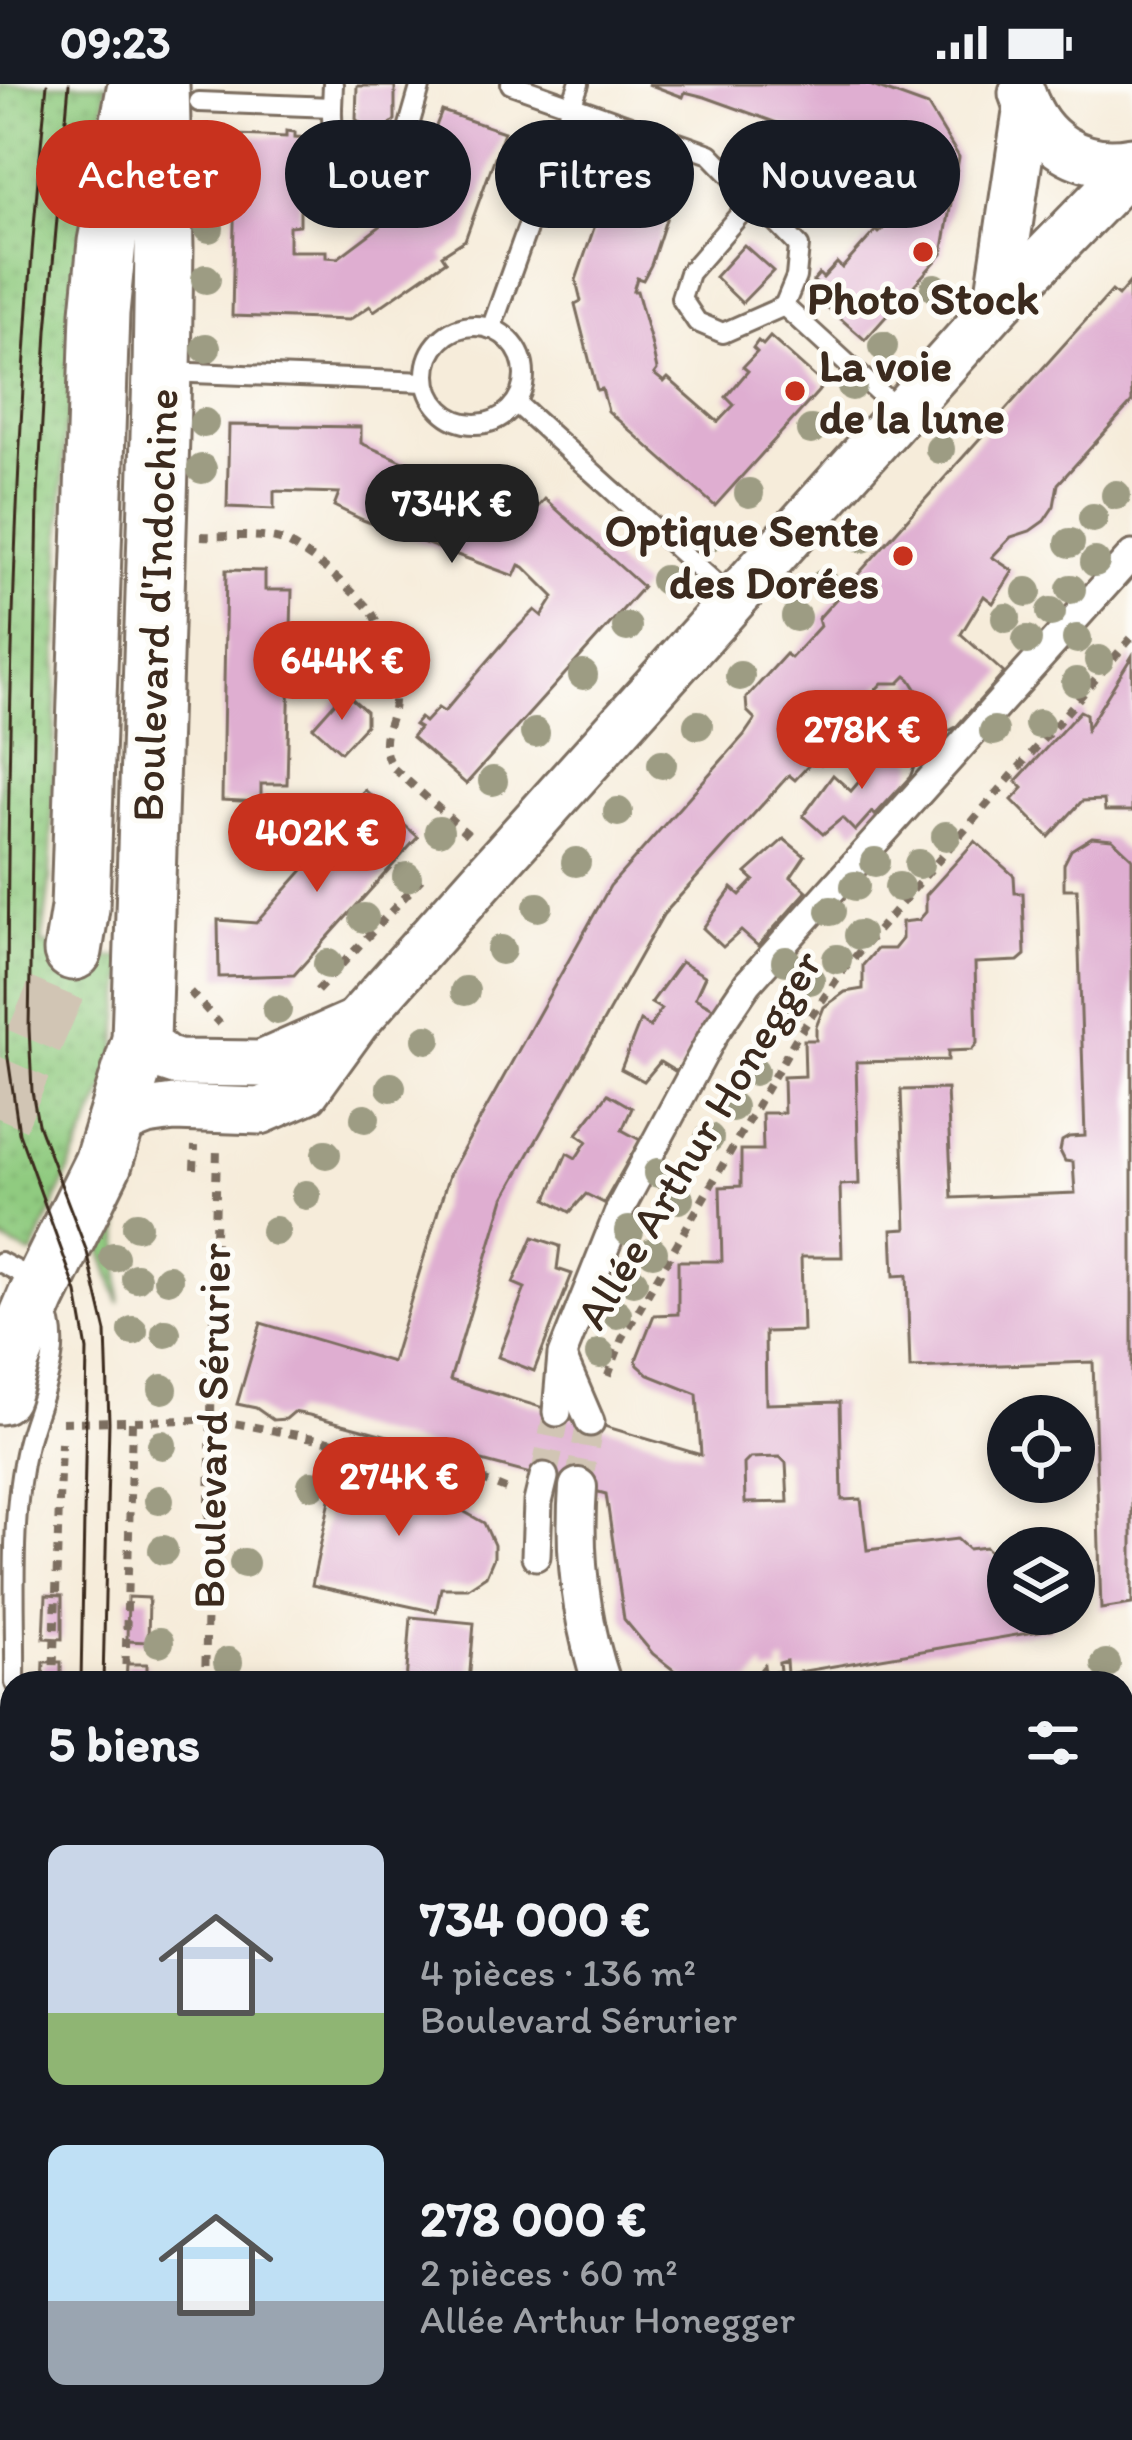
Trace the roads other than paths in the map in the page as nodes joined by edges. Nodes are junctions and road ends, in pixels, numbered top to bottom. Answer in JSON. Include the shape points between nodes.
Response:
{"nodes":[{"id":1,"x":137,"y":84,"type":"edge"},
{"id":2,"x":333,"y":84,"type":"edge"},
{"id":3,"x":421,"y":84,"type":"edge"},
{"id":4,"x":511,"y":84,"type":"edge"},
{"id":5,"x":579,"y":84,"type":"edge"},
{"id":6,"x":179,"y":93,"type":"edge"},
{"id":7,"x":1024,"y":95,"type":"edge"},
{"id":8,"x":572,"y":105,"type":"junction"},
{"id":9,"x":332,"y":107,"type":"junction"},
{"id":10,"x":718,"y":162,"type":"edge"},
{"id":11,"x":1132,"y":164,"type":"edge"},
{"id":12,"x":727,"y":228,"type":"edge"},
{"id":13,"x":782,"y":228,"type":"edge"},
{"id":14,"x":997,"y":305,"type":"junction"},
{"id":15,"x":784,"y":306,"type":"junction"},
{"id":16,"x":491,"y":329,"type":"junction"},
{"id":17,"x":162,"y":372,"type":"junction"},
{"id":18,"x":426,"y":382,"type":"junction"},
{"id":19,"x":516,"y":404,"type":"junction"},
{"id":20,"x":902,"y":413,"type":"junction"},
{"id":21,"x":1132,"y":555,"type":"edge"},
{"id":22,"x":734,"y":600,"type":"junction"},
{"id":23,"x":73,"y":951,"type":"tunnel mouth"},
{"id":24,"x":356,"y":1022,"type":"junction"},
{"id":25,"x":141,"y":1040,"type":"junction"},
{"id":26,"x":118,"y":1123,"type":"junction"},
{"id":27,"x":19,"y":1280,"type":"edge"},
{"id":28,"x":562,"y":1355,"type":"junction"},
{"id":29,"x":0,"y":1395,"type":"edge"},
{"id":30,"x":557,"y":1412,"type":"tunnel mouth"},
{"id":31,"x":590,"y":1422,"type":"tunnel mouth"},
{"id":32,"x":553,"y":1489,"type":"joint"},
{"id":33,"x":536,"y":1556,"type":"dead end"},
{"id":34,"x":15,"y":1671,"type":"edge"},
{"id":35,"x":598,"y":1671,"type":"edge"}],
"edges":[{"from":1,"to":23,"type":"main road","via":[[100,313]]},
{"from":2,"to":9,"type":"lane"},
{"from":3,"to":9,"type":"lane","via":[[402,149],[377,169],[337,148]]},
{"from":4,"to":8,"type":"lane"},
{"from":5,"to":8,"type":"lane"},
{"from":6,"to":9,"type":"lane"},
{"from":6,"to":17,"type":"main road","name":"Boulevard d'Indochine"},
{"from":7,"to":11,"type":"street","via":[[1050,141],[1082,160]]},
{"from":7,"to":14,"type":"street"},
{"from":8,"to":10,"type":"lane"},
{"from":8,"to":16,"type":"lane"},
{"from":11,"to":14,"type":"street"},
{"from":12,"to":15,"type":"lane","via":[[689,273],[682,298],[697,322],[723,333]]},
{"from":13,"to":15,"type":"lane","via":[[799,246]]},
{"from":14,"to":20,"type":"street"},
{"from":15,"to":20,"type":"lane"},
{"from":16,"to":18,"type":"lane","via":[[444,337],[425,366]]},
{"from":16,"to":19,"type":"lane","via":[[521,358],[524,386]]},
{"from":17,"to":18,"type":"lane"},
{"from":17,"to":25,"type":"main road","name":"Boulevard d'Indochine"},
{"from":18,"to":19,"type":"lane","via":[[434,404],[465,425],[484,425]]},
{"from":19,"to":22,"type":"lane"},
{"from":20,"to":22,"type":"street"},
{"from":21,"to":28,"type":"street","name":"Allée Arthur Honegger","via":[[748,983],[621,1207]]},
{"from":22,"to":24,"type":"street"},
{"from":24,"to":25,"type":"street","via":[[261,1064],[178,1064]]},
{"from":24,"to":26,"type":"street","via":[[306,1091],[260,1111],[174,1108]]},
{"from":25,"to":26,"type":"main road","name":"Boulevard d'Indochine"},
{"from":26,"to":27,"type":"main road","via":[[76,1225]]},
{"from":27,"to":29,"type":"main road"},
{"from":27,"to":34,"type":"lane","via":[[50,1316],[54,1336],[18,1487]]},
{"from":28,"to":30,"type":"street","name":"Allée Arthur Honegger"},
{"from":28,"to":31,"type":"street"},
{"from":32,"to":33,"type":"street"},
{"from":32,"to":35,"type":"street"}]}
